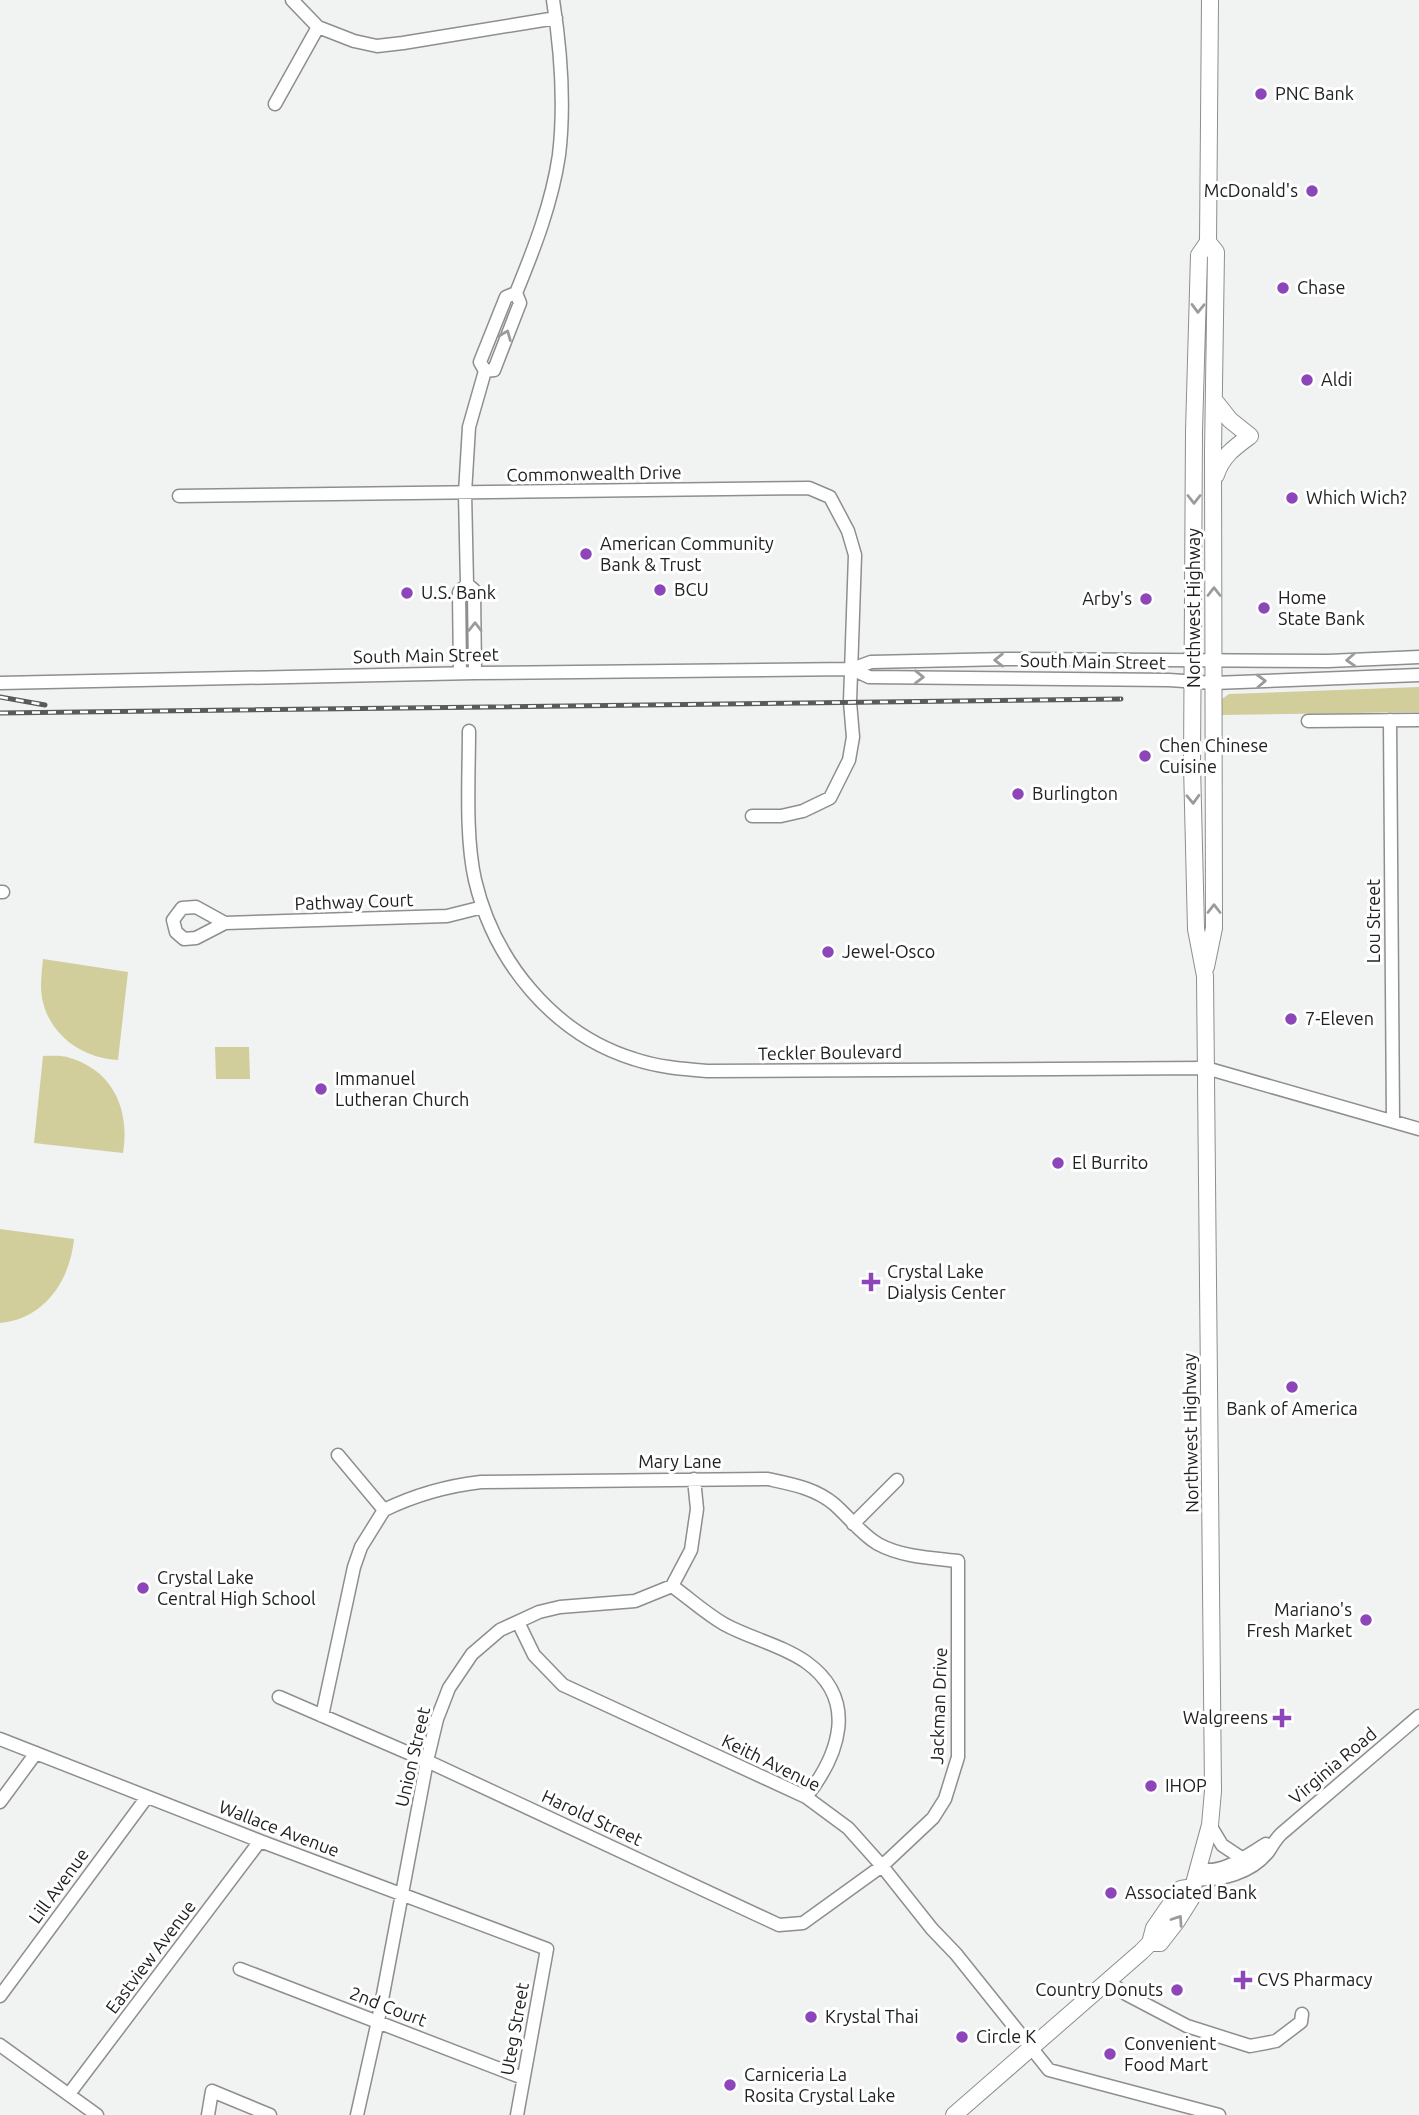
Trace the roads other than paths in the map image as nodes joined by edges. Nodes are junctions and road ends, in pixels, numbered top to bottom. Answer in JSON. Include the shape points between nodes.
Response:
{"nodes":[{"id":1,"x":292,"y":0,"type":"edge"},
{"id":2,"x":553,"y":0,"type":"edge"},
{"id":3,"x":1210,"y":0,"type":"edge"},
{"id":4,"x":556,"y":18,"type":"junction"},
{"id":5,"x":318,"y":27,"type":"junction"},
{"id":6,"x":275,"y":104,"type":"dead end"},
{"id":7,"x":1208,"y":242,"type":"junction"},
{"id":8,"x":1215,"y":401,"type":"junction"},
{"id":9,"x":1213,"y":484,"type":"junction"},
{"id":10,"x":464,"y":494,"type":"junction"},
{"id":11,"x":179,"y":496,"type":"dead end"},
{"id":12,"x":467,"y":584,"type":"junction"},
{"id":13,"x":1419,"y":657,"type":"edge"},
{"id":14,"x":1193,"y":660,"type":"junction"},
{"id":15,"x":1214,"y":661,"type":"junction"},
{"id":16,"x":852,"y":669,"type":"junction"},
{"id":17,"x":460,"y":673,"type":"junction"},
{"id":18,"x":475,"y":673,"type":"junction"},
{"id":19,"x":1419,"y":675,"type":"edge"},
{"id":20,"x":1193,"y":682,"type":"junction"},
{"id":21,"x":0,"y":683,"type":"edge"},
{"id":22,"x":1213,"y":683,"type":"junction"},
{"id":23,"x":1308,"y":720,"type":"dead end"},
{"id":24,"x":1390,"y":720,"type":"junction"},
{"id":25,"x":1419,"y":720,"type":"edge"},
{"id":26,"x":470,"y":731,"type":"dead end"},
{"id":27,"x":752,"y":816,"type":"dead end"},
{"id":28,"x":483,"y":906,"type":"junction"},
{"id":29,"x":225,"y":923,"type":"dead end"},
{"id":30,"x":1205,"y":976,"type":"junction"},
{"id":31,"x":1206,"y":1068,"type":"junction"},
{"id":32,"x":1393,"y":1121,"type":"junction"},
{"id":33,"x":1419,"y":1129,"type":"edge"},
{"id":34,"x":338,"y":1455,"type":"dead end"},
{"id":35,"x":694,"y":1479,"type":"junction"},
{"id":36,"x":897,"y":1480,"type":"dead end"},
{"id":37,"x":384,"y":1510,"type":"junction"},
{"id":38,"x":853,"y":1524,"type":"junction"},
{"id":39,"x":958,"y":1561,"type":"joint"},
{"id":40,"x":672,"y":1586,"type":"junction"},
{"id":41,"x":518,"y":1622,"type":"junction"},
{"id":42,"x":278,"y":1697,"type":"dead end"},
{"id":43,"x":322,"y":1716,"type":"junction"},
{"id":44,"x":1419,"y":1716,"type":"edge"},
{"id":45,"x":0,"y":1739,"type":"edge"},
{"id":46,"x":36,"y":1753,"type":"junction"},
{"id":47,"x":427,"y":1761,"type":"junction"},
{"id":48,"x":147,"y":1797,"type":"junction"},
{"id":49,"x":806,"y":1797,"type":"junction"},
{"id":50,"x":0,"y":1802,"type":"edge"},
{"id":51,"x":1210,"y":1825,"type":"junction"},
{"id":52,"x":260,"y":1840,"type":"junction"},
{"id":53,"x":1271,"y":1844,"type":"junction"},
{"id":54,"x":1243,"y":1859,"type":"junction"},
{"id":55,"x":882,"y":1866,"type":"junction"},
{"id":56,"x":1196,"y":1878,"type":"junction"},
{"id":57,"x":403,"y":1894,"type":"junction"},
{"id":58,"x":547,"y":1949,"type":"joint"},
{"id":59,"x":240,"y":1969,"type":"dead end"},
{"id":60,"x":1108,"y":1981,"type":"junction"},
{"id":61,"x":0,"y":1996,"type":"edge"},
{"id":62,"x":1302,"y":2014,"type":"dead end"},
{"id":63,"x":378,"y":2021,"type":"junction"},
{"id":64,"x":0,"y":2045,"type":"edge"},
{"id":65,"x":1029,"y":2048,"type":"junction"},
{"id":66,"x":523,"y":2078,"type":"junction"},
{"id":67,"x":69,"y":2094,"type":"junction"},
{"id":68,"x":97,"y":2115,"type":"edge"},
{"id":69,"x":208,"y":2115,"type":"edge"},
{"id":70,"x":270,"y":2115,"type":"edge"},
{"id":71,"x":357,"y":2115,"type":"edge"},
{"id":72,"x":516,"y":2115,"type":"edge"},
{"id":73,"x":954,"y":2115,"type":"edge"},
{"id":74,"x":1219,"y":2115,"type":"edge"}],
"edges":[{"from":1,"to":5,"type":"street"},
{"from":2,"to":4,"type":"street"},
{"from":3,"to":7,"type":"main road","name":"Northwest Highway"},
{"from":4,"to":5,"type":"street","via":[[377,46]]},
{"from":4,"to":10,"type":"street","via":[[562,116],[558,158],[536,243],[516,293],[506,297],[480,362],[485,371],[469,427]]},
{"from":5,"to":6,"type":"street"},
{"from":7,"to":8,"type":"main road","name":"Northwest Highway","via":[[1216,252]]},
{"from":7,"to":14,"type":"main road","name":"Northwest Highway","one_way":true,"via":[[1199,255]]},
{"from":8,"to":9,"type":"main road","name":"Northwest Highway"},
{"from":8,"to":9,"type":"main road","via":[[1250,436],[1220,463]]},
{"from":15,"to":9,"type":"main road","name":"Northwest Highway","one_way":true},
{"from":10,"to":11,"type":"street","name":"Commonwealth Drive"},
{"from":10,"to":12,"type":"street"},
{"from":10,"to":16,"type":"street","name":"Commonwealth Drive","via":[[809,488],[830,497],[855,555]]},
{"from":12,"to":17,"type":"street","via":[[459,592]]},
{"from":18,"to":12,"type":"street","one_way":true,"via":[[474,590]]},
{"from":13,"to":15,"type":"street","name":"South Main Street","one_way":true},
{"from":14,"to":15,"type":"street","name":"South Main Street"},
{"from":14,"to":16,"type":"street","name":"South Main Street","one_way":true,"via":[[871,662]]},
{"from":14,"to":20,"type":"main road","name":"Northwest Highway"},
{"from":15,"to":22,"type":"main road","name":"Northwest Highway"},
{"from":16,"to":18,"type":"street","name":"South Main Street"},
{"from":16,"to":20,"type":"street","name":"South Main Street","one_way":true,"via":[[869,677]]},
{"from":16,"to":27,"type":"street","name":"Commonwealth Drive","via":[[853,737],[849,760],[830,799],[781,816]]},
{"from":17,"to":18,"type":"street","name":"South Main Street"},
{"from":17,"to":21,"type":"street","name":"South Main Street"},
{"from":22,"to":19,"type":"street","name":"South Main Street","one_way":true},
{"from":20,"to":22,"type":"street","name":"South Main Street"},
{"from":20,"to":30,"type":"main road","name":"Northwest Highway","one_way":true,"via":[[1196,929]]},
{"from":30,"to":22,"type":"main road","name":"Northwest Highway","one_way":true,"via":[[1214,928]]},
{"from":23,"to":24,"type":"street"},
{"from":24,"to":25,"type":"street"},
{"from":24,"to":32,"type":"street","name":"Lou Street"},
{"from":26,"to":28,"type":"street","name":"Teckler Boulevard","via":[[470,823],[475,878]]},
{"from":28,"to":29,"type":"street","name":"Pathway Court","via":[[447,916]]},
{"from":28,"to":31,"type":"street","name":"Teckler Boulevard","via":[[520,979],[569,1026],[599,1045],[668,1068],[760,1072]]},
{"from":30,"to":31,"type":"main road","name":"Northwest Highway"},
{"from":31,"to":32,"type":"street","name":"Teckler Boulevard"},
{"from":31,"to":51,"type":"main road","name":"Northwest Highway","via":[[1214,1762]]},
{"from":32,"to":33,"type":"street","name":"Teckler Boulevard"},
{"from":34,"to":37,"type":"street"},
{"from":35,"to":37,"type":"street","name":"Mary Lane","via":[[481,1482],[452,1485]]},
{"from":35,"to":38,"type":"street","name":"Mary Lane","via":[[768,1479],[807,1488],[832,1503]]},
{"from":35,"to":40,"type":"street","via":[[697,1509],[691,1550]]},
{"from":36,"to":38,"type":"street"},
{"from":37,"to":43,"type":"street","via":[[354,1567]]},
{"from":38,"to":39,"type":"street","name":"Mary Lane","via":[[896,1552]]},
{"from":39,"to":55,"type":"street","name":"Jackman Drive","via":[[960,1732],[956,1769],[933,1818]]},
{"from":40,"to":41,"type":"street","name":"Union Street","via":[[635,1601],[560,1607]]},
{"from":40,"to":49,"type":"street","via":[[723,1623],[804,1661],[829,1686],[839,1712],[839,1736],[829,1763]]},
{"from":41,"to":47,"type":"street","name":"Union Street","via":[[483,1643],[462,1666],[437,1719]]},
{"from":41,"to":49,"type":"street","name":"Keith Avenue","via":[[534,1655],[563,1685]]},
{"from":42,"to":43,"type":"street","name":"Harold Street"},
{"from":43,"to":47,"type":"street","name":"Harold Street"},
{"from":44,"to":53,"type":"street","name":"Virginia Road"},
{"from":45,"to":46,"type":"street","name":"Wallace Avenue"},
{"from":46,"to":48,"type":"street","name":"Wallace Avenue"},
{"from":46,"to":50,"type":"street"},
{"from":47,"to":55,"type":"street","name":"Harold Street","via":[[779,1925],[803,1923]]},
{"from":47,"to":57,"type":"street","name":"Union Street"},
{"from":48,"to":52,"type":"street","name":"Wallace Avenue"},
{"from":48,"to":61,"type":"street","name":"Lill Avenue"},
{"from":49,"to":55,"type":"street","name":"Keith Avenue","via":[[848,1828]]},
{"from":51,"to":54,"type":"street","via":[[1222,1845]]},
{"from":51,"to":56,"type":"main road","name":"Northwest Highway"},
{"from":52,"to":57,"type":"street","name":"Wallace Avenue"},
{"from":52,"to":67,"type":"street","name":"Eastview Avenue"},
{"from":53,"to":54,"type":"street","name":"Virginia Road"},
{"from":53,"to":56,"type":"street","name":"Virginia Road","via":[[1269,1851],[1236,1874]]},
{"from":54,"to":56,"type":"street","name":"Virginia Road"},
{"from":55,"to":65,"type":"street","name":"Keith Avenue"},
{"from":56,"to":60,"type":"main road","via":[[1181,1889],[1154,1928],[1150,1943]]},
{"from":57,"to":58,"type":"street","name":"Wallace Avenue"},
{"from":57,"to":63,"type":"street","name":"Union Street"},
{"from":58,"to":66,"type":"street","name":"Uteg Street"},
{"from":59,"to":63,"type":"street","name":"2nd Court"},
{"from":60,"to":62,"type":"street","via":[[1187,2026],[1250,2046],[1276,2041],[1301,2022]]},
{"from":60,"to":65,"type":"main road"},
{"from":63,"to":66,"type":"street","name":"2nd Court"},
{"from":63,"to":71,"type":"street","name":"Union Street"},
{"from":64,"to":67,"type":"street"},
{"from":65,"to":73,"type":"main road"},
{"from":65,"to":74,"type":"street","name":"Keith Avenue","via":[[1049,2070],[1060,2074]]},
{"from":66,"to":72,"type":"street","name":"Uteg Street"},
{"from":67,"to":68,"type":"street"},
{"from":69,"to":70,"type":"street","via":[[212,2091]]}]}
